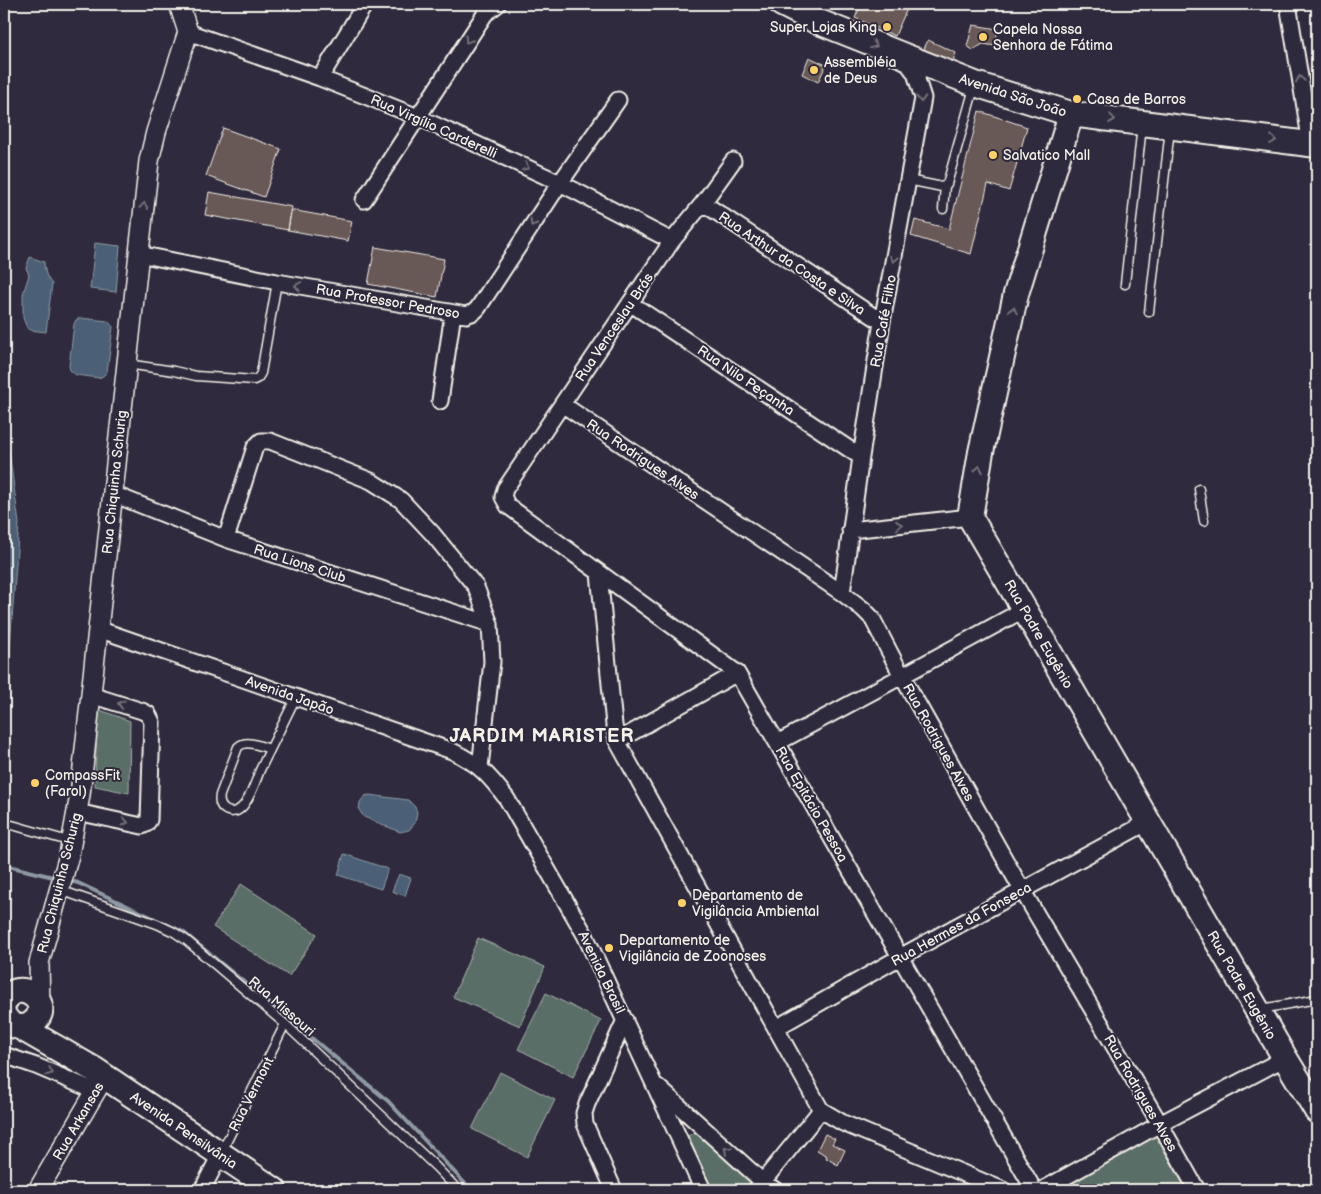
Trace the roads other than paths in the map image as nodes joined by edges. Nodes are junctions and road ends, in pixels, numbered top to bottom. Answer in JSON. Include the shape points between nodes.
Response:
{"nodes":[{"id":1,"x":179,"y":4,"type":"edge"},
{"id":2,"x":498,"y":4,"type":"edge"},
{"id":3,"x":782,"y":4,"type":"edge"},
{"id":4,"x":1288,"y":4,"type":"edge"},
{"id":5,"x":360,"y":6,"type":"edge"},
{"id":6,"x":188,"y":32,"type":"junction"},
{"id":7,"x":902,"y":56,"type":"junction"},
{"id":8,"x":320,"y":78,"type":"junction"},
{"id":9,"x":975,"y":84,"type":"junction"},
{"id":10,"x":618,"y":100,"type":"dead end"},
{"id":11,"x":1071,"y":114,"type":"junction"},
{"id":12,"x":418,"y":117,"type":"junction"},
{"id":13,"x":1142,"y":123,"type":"junction"},
{"id":14,"x":1170,"y":127,"type":"junction"},
{"id":15,"x":1314,"y":145,"type":"edge"},
{"id":16,"x":733,"y":161,"type":"dead end"},
{"id":17,"x":908,"y":180,"type":"junction"},
{"id":18,"x":560,"y":183,"type":"junction"},
{"id":19,"x":945,"y":186,"type":"junction"},
{"id":20,"x":364,"y":200,"type":"dead end"},
{"id":21,"x":703,"y":203,"type":"junction"},
{"id":22,"x":943,"y":209,"type":"dead end"},
{"id":23,"x":672,"y":241,"type":"junction"},
{"id":24,"x":139,"y":254,"type":"junction"},
{"id":25,"x":277,"y":282,"type":"junction"},
{"id":26,"x":1125,"y":284,"type":"dead end"},
{"id":27,"x":630,"y":304,"type":"junction"},
{"id":28,"x":1149,"y":312,"type":"dead end"},
{"id":29,"x":453,"y":313,"type":"junction"},
{"id":30,"x":882,"y":322,"type":"junction"},
{"id":31,"x":127,"y":364,"type":"junction"},
{"id":32,"x":440,"y":401,"type":"dead end"},
{"id":33,"x":562,"y":404,"type":"junction"},
{"id":34,"x":861,"y":457,"type":"junction"},
{"id":35,"x":1199,"y":490,"type":"dead end"},
{"id":36,"x":113,"y":494,"type":"junction"},
{"id":37,"x":503,"y":497,"type":"joint"},
{"id":38,"x":970,"y":517,"type":"junction"},
{"id":39,"x":1204,"y":520,"type":"dead end"},
{"id":40,"x":850,"y":530,"type":"junction"},
{"id":41,"x":226,"y":539,"type":"junction"},
{"id":42,"x":599,"y":573,"type":"junction"},
{"id":43,"x":842,"y":593,"type":"junction"},
{"id":44,"x":1024,"y":609,"type":"junction"},
{"id":45,"x":490,"y":624,"type":"junction"},
{"id":46,"x":98,"y":629,"type":"junction"},
{"id":47,"x":737,"y":673,"type":"junction"},
{"id":48,"x":902,"y":676,"type":"junction"},
{"id":49,"x":91,"y":695,"type":"junction"},
{"id":50,"x":296,"y":697,"type":"junction"},
{"id":51,"x":617,"y":741,"type":"junction"},
{"id":52,"x":777,"y":742,"type":"junction"},
{"id":53,"x":270,"y":749,"type":"junction"},
{"id":54,"x":480,"y":766,"type":"junction"},
{"id":55,"x":78,"y":812,"type":"junction"},
{"id":56,"x":1148,"y":822,"type":"junction"},
{"id":57,"x":12,"y":825,"type":"dead end"},
{"id":58,"x":70,"y":848,"type":"junction"},
{"id":59,"x":60,"y":886,"type":"junction"},
{"id":60,"x":1022,"y":890,"type":"junction"},
{"id":61,"x":900,"y":957,"type":"junction"},
{"id":62,"x":39,"y":962,"type":"junction"},
{"id":63,"x":1317,"y":999,"type":"edge"},
{"id":64,"x":7,"y":1010,"type":"edge"},
{"id":65,"x":40,"y":1010,"type":"junction"},
{"id":66,"x":1257,"y":1010,"type":"junction"},
{"id":67,"x":625,"y":1020,"type":"junction"},
{"id":68,"x":285,"y":1024,"type":"junction"},
{"id":69,"x":776,"y":1028,"type":"junction"},
{"id":70,"x":4,"y":1055,"type":"edge"},
{"id":71,"x":1285,"y":1058,"type":"junction"},
{"id":72,"x":98,"y":1079,"type":"junction"},
{"id":73,"x":653,"y":1082,"type":"junction"},
{"id":74,"x":821,"y":1110,"type":"junction"},
{"id":75,"x":1317,"y":1111,"type":"edge"},
{"id":76,"x":1160,"y":1124,"type":"junction"},
{"id":77,"x":220,"y":1155,"type":"junction"},
{"id":78,"x":764,"y":1188,"type":"edge"},
{"id":79,"x":38,"y":1190,"type":"edge"},
{"id":80,"x":202,"y":1190,"type":"edge"},
{"id":81,"x":274,"y":1190,"type":"edge"},
{"id":82,"x":458,"y":1190,"type":"edge"},
{"id":83,"x":614,"y":1190,"type":"edge"},
{"id":84,"x":703,"y":1190,"type":"edge"},
{"id":85,"x":1003,"y":1190,"type":"edge"},
{"id":86,"x":1034,"y":1190,"type":"edge"},
{"id":87,"x":1042,"y":1190,"type":"edge"},
{"id":88,"x":1197,"y":1190,"type":"edge"}],
"edges":[{"from":1,"to":6,"type":"street"},
{"from":2,"to":12,"type":"street","one_way":true,"via":[[485,14]]},
{"from":3,"to":7,"type":"main road","name":"Avenida São João","one_way":true},
{"from":15,"to":4,"type":"street","one_way":true},
{"from":5,"to":8,"type":"street"},
{"from":6,"to":8,"type":"street","name":"Rua Virgílio Carderelli"},
{"from":24,"to":6,"type":"street","name":"Rua Chiquinha Schurig","one_way":true,"via":[[151,147]]},
{"from":7,"to":9,"type":"main road","name":"Avenida São João"},
{"from":7,"to":17,"type":"street","name":"Rua Café Filho","one_way":true,"via":[[915,73],[923,98]]},
{"from":8,"to":12,"type":"street","name":"Rua Virgílio Carderelli"},
{"from":9,"to":11,"type":"main road","name":"Avenida São João"},
{"from":9,"to":19,"type":"lane"},
{"from":10,"to":18,"type":"street","name":"Rua Professor Pedroso"},
{"from":11,"to":13,"type":"main road","name":"Avenida São João","one_way":true},
{"from":38,"to":11,"type":"main road","one_way":true,"via":[[1016,294]]},
{"from":12,"to":18,"type":"street","name":"Rua Virgílio Carderelli","one_way":true},
{"from":12,"to":20,"type":"street"},
{"from":13,"to":14,"type":"main road","name":"Avenida São João"},
{"from":13,"to":26,"type":"lane"},
{"from":14,"to":15,"type":"main road","name":"Avenida São João","one_way":true},
{"from":14,"to":28,"type":"lane"},
{"from":16,"to":21,"type":"street","name":"Rua Venceslau Brás"},
{"from":17,"to":19,"type":"lane"},
{"from":17,"to":30,"type":"street","name":"Rua Café Filho","one_way":true},
{"from":18,"to":23,"type":"street","name":"Rua Virgílio Carderelli"},
{"from":18,"to":29,"type":"street","name":"Rua Professor Pedroso","one_way":true,"via":[[478,308],[466,314]]},
{"from":19,"to":22,"type":"lane"},
{"from":21,"to":23,"type":"street","name":"Rua Venceslau Brás"},
{"from":21,"to":30,"type":"street","name":"Rua Arthur da Costa e Silva"},
{"from":23,"to":27,"type":"street","name":"Rua Venceslau Brás"},
{"from":24,"to":25,"type":"street","name":"Rua Professor Pedroso"},
{"from":24,"to":31,"type":"street","name":"Rua Chiquinha Schurig"},
{"from":29,"to":25,"type":"street","name":"Rua Professor Pedroso","one_way":true},
{"from":25,"to":31,"type":"lane","via":[[258,378],[196,376]]},
{"from":27,"to":33,"type":"street","name":"Rua Venceslau Brás"},
{"from":27,"to":34,"type":"street","name":"Rua Nilo Peçanha"},
{"from":29,"to":32,"type":"street"},
{"from":30,"to":34,"type":"street","name":"Rua Café Filho"},
{"from":31,"to":36,"type":"street","name":"Rua Chiquinha Schurig"},
{"from":33,"to":37,"type":"street","name":"Rua Venceslau Brás","via":[[505,489]]},
{"from":33,"to":43,"type":"street","name":"Rua Rodrigues Alves"},
{"from":34,"to":40,"type":"street","name":"Rua Café Filho"},
{"from":35,"to":39,"type":"lane"},
{"from":36,"to":41,"type":"street","name":"Rua Lions Club"},
{"from":36,"to":46,"type":"street","name":"Rua Chiquinha Schurig"},
{"from":37,"to":42,"type":"street","name":"Rua Epitácio Pessoa","via":[[508,506]]},
{"from":40,"to":38,"type":"street","one_way":true},
{"from":38,"to":44,"type":"main road","name":"Rua Padre Eugênio"},
{"from":40,"to":43,"type":"street","name":"Rua Café Filho"},
{"from":41,"to":45,"type":"street","name":"Rua Lions Club"},
{"from":41,"to":45,"type":"street","via":[[255,447],[261,441],[270,441],[370,481],[401,500],[476,587]]},
{"from":42,"to":47,"type":"street","name":"Rua Epitácio Pessoa"},
{"from":42,"to":51,"type":"street"},
{"from":43,"to":48,"type":"street","name":"Rua Rodrigues Alves","via":[[872,618]]},
{"from":44,"to":48,"type":"street"},
{"from":44,"to":56,"type":"main road","name":"Rua Padre Eugênio"},
{"from":45,"to":54,"type":"street","via":[[492,662]]},
{"from":46,"to":49,"type":"street","name":"Rua Chiquinha Schurig"},
{"from":46,"to":50,"type":"street","name":"Avenida Japão"},
{"from":47,"to":51,"type":"street"},
{"from":47,"to":52,"type":"street","name":"Rua Epitácio Pessoa"},
{"from":48,"to":52,"type":"street"},
{"from":48,"to":60,"type":"street","name":"Rua Rodrigues Alves"},
{"from":49,"to":55,"type":"street","name":"Rua Chiquinha Schurig"},
{"from":55,"to":49,"type":"street","one_way":true,"via":[[142,826],[149,820],[152,722],[142,711]]},
{"from":50,"to":53,"type":"lane"},
{"from":50,"to":54,"type":"street","name":"Avenida Japão","via":[[452,751]]},
{"from":51,"to":69,"type":"street"},
{"from":52,"to":61,"type":"street","name":"Rua Epitácio Pessoa"},
{"from":53,"to":53,"type":"lane","via":[[245,804],[237,811],[225,810],[221,806],[220,795],[238,747],[247,743]]},
{"from":54,"to":67,"type":"street","name":"Avenida Brasil","via":[[512,807],[585,935]]},
{"from":55,"to":58,"type":"street","name":"Rua Chiquinha Schurig"},
{"from":56,"to":60,"type":"street","name":"Rua Hermes da Fonseca"},
{"from":56,"to":66,"type":"main road","name":"Rua Padre Eugênio"},
{"from":57,"to":58,"type":"lane"},
{"from":58,"to":59,"type":"street","name":"Rua Chiquinha Schurig"},
{"from":59,"to":62,"type":"street","name":"Rua Chiquinha Schurig"},
{"from":59,"to":68,"type":"lane","name":"Rua Missouri","via":[[174,932]]},
{"from":60,"to":61,"type":"street","name":"Rua Hermes da Fonseca"},
{"from":60,"to":76,"type":"street","name":"Rua Rodrigues Alves"},
{"from":61,"to":69,"type":"street","name":"Rua Hermes da Fonseca"},
{"from":61,"to":86,"type":"street","name":"Rua Epitácio Pessoa"},
{"from":62,"to":64,"type":"street","name":"Rua Chiquinha Schurig"},
{"from":62,"to":65,"type":"street","name":"Rua Chiquinha Schurig"},
{"from":63,"to":66,"type":"lane"},
{"from":64,"to":65,"type":"main road","via":[[30,1025]]},
{"from":64,"to":65,"type":"main road","name":"Avenida Pensilvânia","via":[[24,991],[35,996]]},
{"from":64,"to":72,"type":"main road","name":"Avenida Pensilvânia"},
{"from":65,"to":72,"type":"main road","name":"Avenida Pensilvânia"},
{"from":66,"to":71,"type":"main road","name":"Rua Padre Eugênio"},
{"from":67,"to":73,"type":"street","name":"Avenida Brasil"},
{"from":67,"to":83,"type":"street","via":[[584,1113],[585,1124]]},
{"from":68,"to":77,"type":"lane","name":"Rua Vermont"},
{"from":68,"to":82,"type":"lane","name":"Rua Missouri"},
{"from":69,"to":74,"type":"street"},
{"from":70,"to":72,"type":"street","one_way":true,"via":[[36,1066]]},
{"from":71,"to":75,"type":"main road","name":"Rua Padre Eugênio"},
{"from":71,"to":76,"type":"street"},
{"from":72,"to":77,"type":"main road","name":"Avenida Pensilvânia"},
{"from":72,"to":79,"type":"street","name":"Rua Arkansas"},
{"from":78,"to":73,"type":"street","one_way":true},
{"from":73,"to":84,"type":"street","name":"Avenida Brasil"},
{"from":74,"to":78,"type":"street"},
{"from":74,"to":85,"type":"street","via":[[843,1123]]},
{"from":76,"to":87,"type":"street"},
{"from":76,"to":88,"type":"street","name":"Rua Rodrigues Alves"},
{"from":77,"to":80,"type":"street","name":"Rua Vermont"},
{"from":77,"to":81,"type":"main road","name":"Avenida Pensilvânia"}]}
